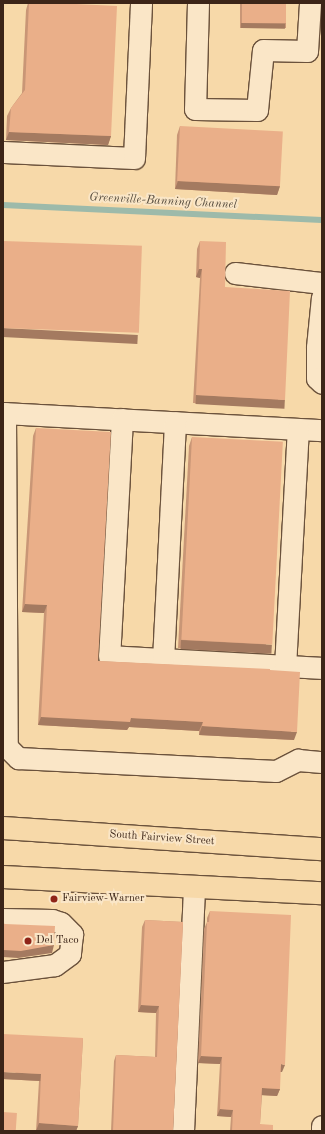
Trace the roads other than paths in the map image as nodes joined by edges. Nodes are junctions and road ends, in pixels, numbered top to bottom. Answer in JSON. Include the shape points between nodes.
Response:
{"nodes":[{"id":1,"x":141,"y":3,"type":"edge"},
{"id":2,"x":198,"y":3,"type":"edge"},
{"id":3,"x":310,"y":3,"type":"edge"},
{"id":4,"x":3,"y":152,"type":"edge"},
{"id":5,"x":235,"y":273,"type":"dead end"},
{"id":6,"x":322,"y":283,"type":"edge"},
{"id":7,"x":322,"y":297,"type":"edge"},
{"id":8,"x":322,"y":383,"type":"edge"},
{"id":9,"x":4,"y":413,"type":"edge"},
{"id":10,"x":122,"y":419,"type":"junction"},
{"id":11,"x":176,"y":422,"type":"junction"},
{"id":12,"x":298,"y":429,"type":"junction"},
{"id":13,"x":322,"y":430,"type":"edge"},
{"id":14,"x":163,"y":660,"type":"junction"},
{"id":15,"x":285,"y":666,"type":"junction"},
{"id":16,"x":322,"y":668,"type":"edge"},
{"id":17,"x":322,"y":762,"type":"edge"},
{"id":18,"x":3,"y":828,"type":"edge"},
{"id":19,"x":322,"y":849,"type":"edge"},
{"id":20,"x":3,"y":877,"type":"edge"},
{"id":21,"x":194,"y":888,"type":"junction"},
{"id":22,"x":322,"y":893,"type":"edge"},
{"id":23,"x":3,"y":919,"type":"edge"},
{"id":24,"x":3,"y":972,"type":"edge"},
{"id":25,"x":322,"y":1126,"type":"edge"},
{"id":26,"x":183,"y":1131,"type":"edge"},
{"id":27,"x":322,"y":1131,"type":"edge"}],
"edges":[{"from":1,"to":4,"type":"street","via":[[134,158]]},
{"from":2,"to":3,"type":"street","via":[[194,109],[257,110],[263,50],[307,51]]},
{"from":5,"to":6,"type":"street"},
{"from":7,"to":8,"type":"street","via":[[317,378]]},
{"from":9,"to":10,"type":"street"},
{"from":9,"to":17,"type":"street","via":[[7,747],[18,758],[276,772],[298,760]]},
{"from":10,"to":11,"type":"street"},
{"from":10,"to":14,"type":"street","via":[[109,656]]},
{"from":11,"to":12,"type":"street"},
{"from":11,"to":14,"type":"street"},
{"from":12,"to":13,"type":"street"},
{"from":12,"to":15,"type":"street"},
{"from":14,"to":15,"type":"street"},
{"from":15,"to":16,"type":"street"},
{"from":18,"to":19,"type":"main road","name":"South Fairview Street"},
{"from":20,"to":21,"type":"main road"},
{"from":21,"to":22,"type":"main road"},
{"from":21,"to":26,"type":"street"},
{"from":23,"to":24,"type":"street","via":[[52,920],[61,923],[72,934],[70,954],[55,965]]},
{"from":25,"to":27,"type":"street"}]}
